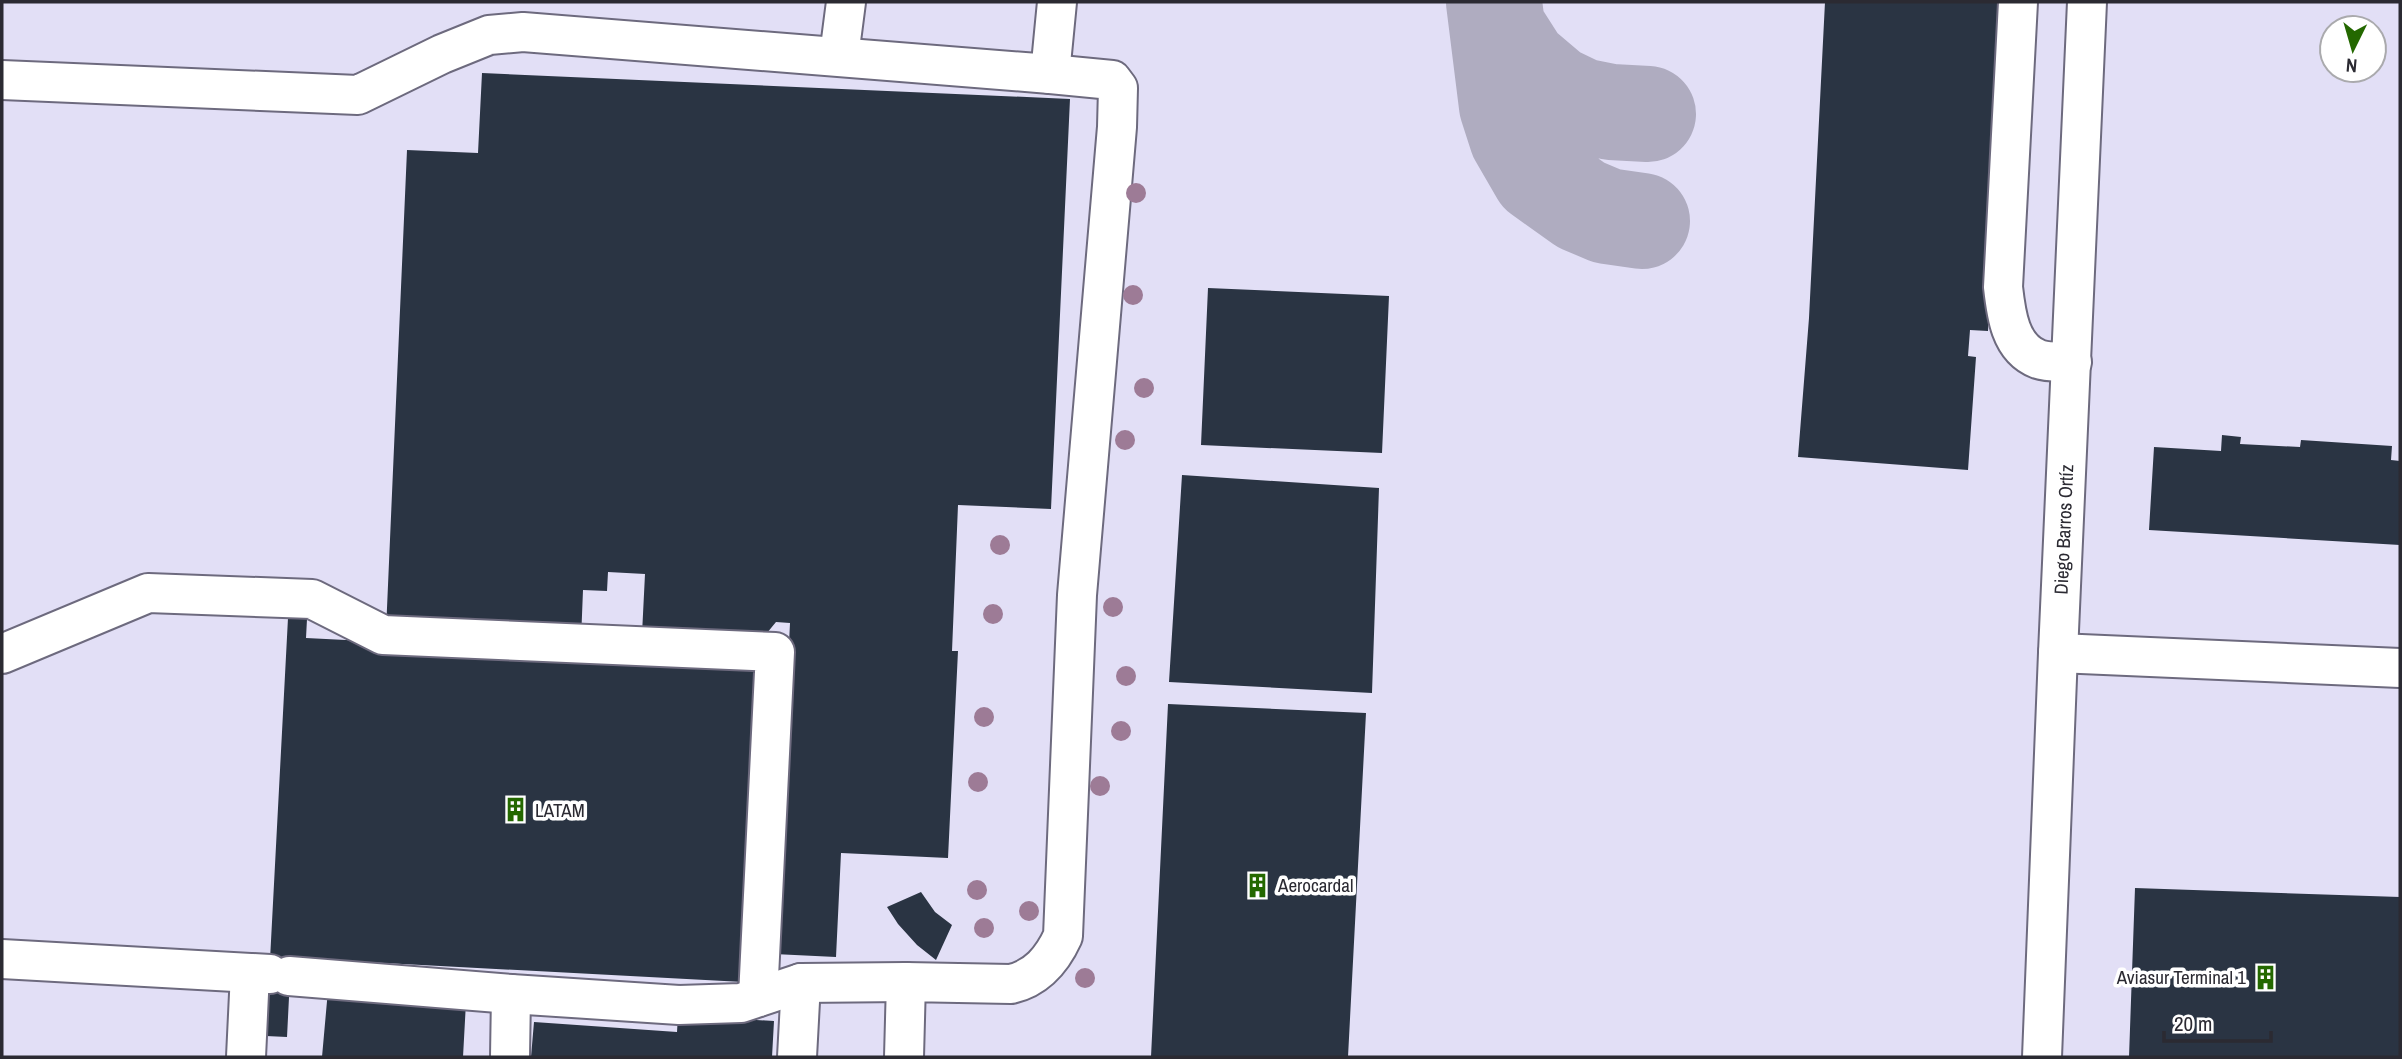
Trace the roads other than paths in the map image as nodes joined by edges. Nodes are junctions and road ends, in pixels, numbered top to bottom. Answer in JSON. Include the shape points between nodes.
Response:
{"nodes":[{"id":1,"x":846,"y":2,"type":"edge"},
{"id":2,"x":1057,"y":2,"type":"edge"},
{"id":3,"x":2018,"y":2,"type":"edge"},
{"id":4,"x":2087,"y":2,"type":"edge"},
{"id":5,"x":839,"y":56,"type":"junction"},
{"id":6,"x":1051,"y":74,"type":"junction"},
{"id":7,"x":2,"y":80,"type":"edge"},
{"id":8,"x":2072,"y":362,"type":"junction"},
{"id":9,"x":2057,"y":653,"type":"junction"},
{"id":10,"x":2,"y":654,"type":"edge"},
{"id":11,"x":2400,"y":668,"type":"edge"},
{"id":12,"x":2,"y":959,"type":"edge"},
{"id":13,"x":270,"y":974,"type":"junction"},
{"id":14,"x":906,"y":982,"type":"junction"},
{"id":15,"x":801,"y":983,"type":"junction"},
{"id":16,"x":511,"y":994,"type":"junction"},
{"id":17,"x":758,"y":997,"type":"junction"},
{"id":18,"x":246,"y":1057,"type":"edge"},
{"id":19,"x":510,"y":1057,"type":"edge"},
{"id":20,"x":797,"y":1057,"type":"edge"},
{"id":21,"x":904,"y":1057,"type":"edge"},
{"id":22,"x":2042,"y":1057,"type":"edge"}],
"edges":[{"from":1,"to":5,"type":"street"},
{"from":2,"to":6,"type":"street"},
{"from":3,"to":8,"type":"street","via":[[2003,288],[2007,316],[2018,344],[2039,359]]},
{"from":4,"to":8,"type":"street","name":"Diego Barros Ortíz"},
{"from":5,"to":6,"type":"street"},
{"from":5,"to":7,"type":"street","via":[[523,32],[489,35],[358,95]]},
{"from":6,"to":14,"type":"street","via":[[1112,80],[1118,88],[1077,595],[1063,936],[1055,954],[1026,980],[1011,984]]},
{"from":8,"to":9,"type":"street","name":"Diego Barros Ortíz"},
{"from":9,"to":11,"type":"street"},
{"from":9,"to":22,"type":"street","name":"Diego Barros Ortíz"},
{"from":10,"to":17,"type":"street","via":[[148,593],[312,599],[383,635],[775,652]]},
{"from":12,"to":13,"type":"street"},
{"from":13,"to":16,"type":"street"},
{"from":13,"to":18,"type":"street"},
{"from":14,"to":15,"type":"street"},
{"from":14,"to":21,"type":"street"},
{"from":15,"to":17,"type":"street"},
{"from":15,"to":20,"type":"street"},
{"from":16,"to":17,"type":"street","via":[[679,1005],[741,1003]]},
{"from":16,"to":19,"type":"street"}]}
